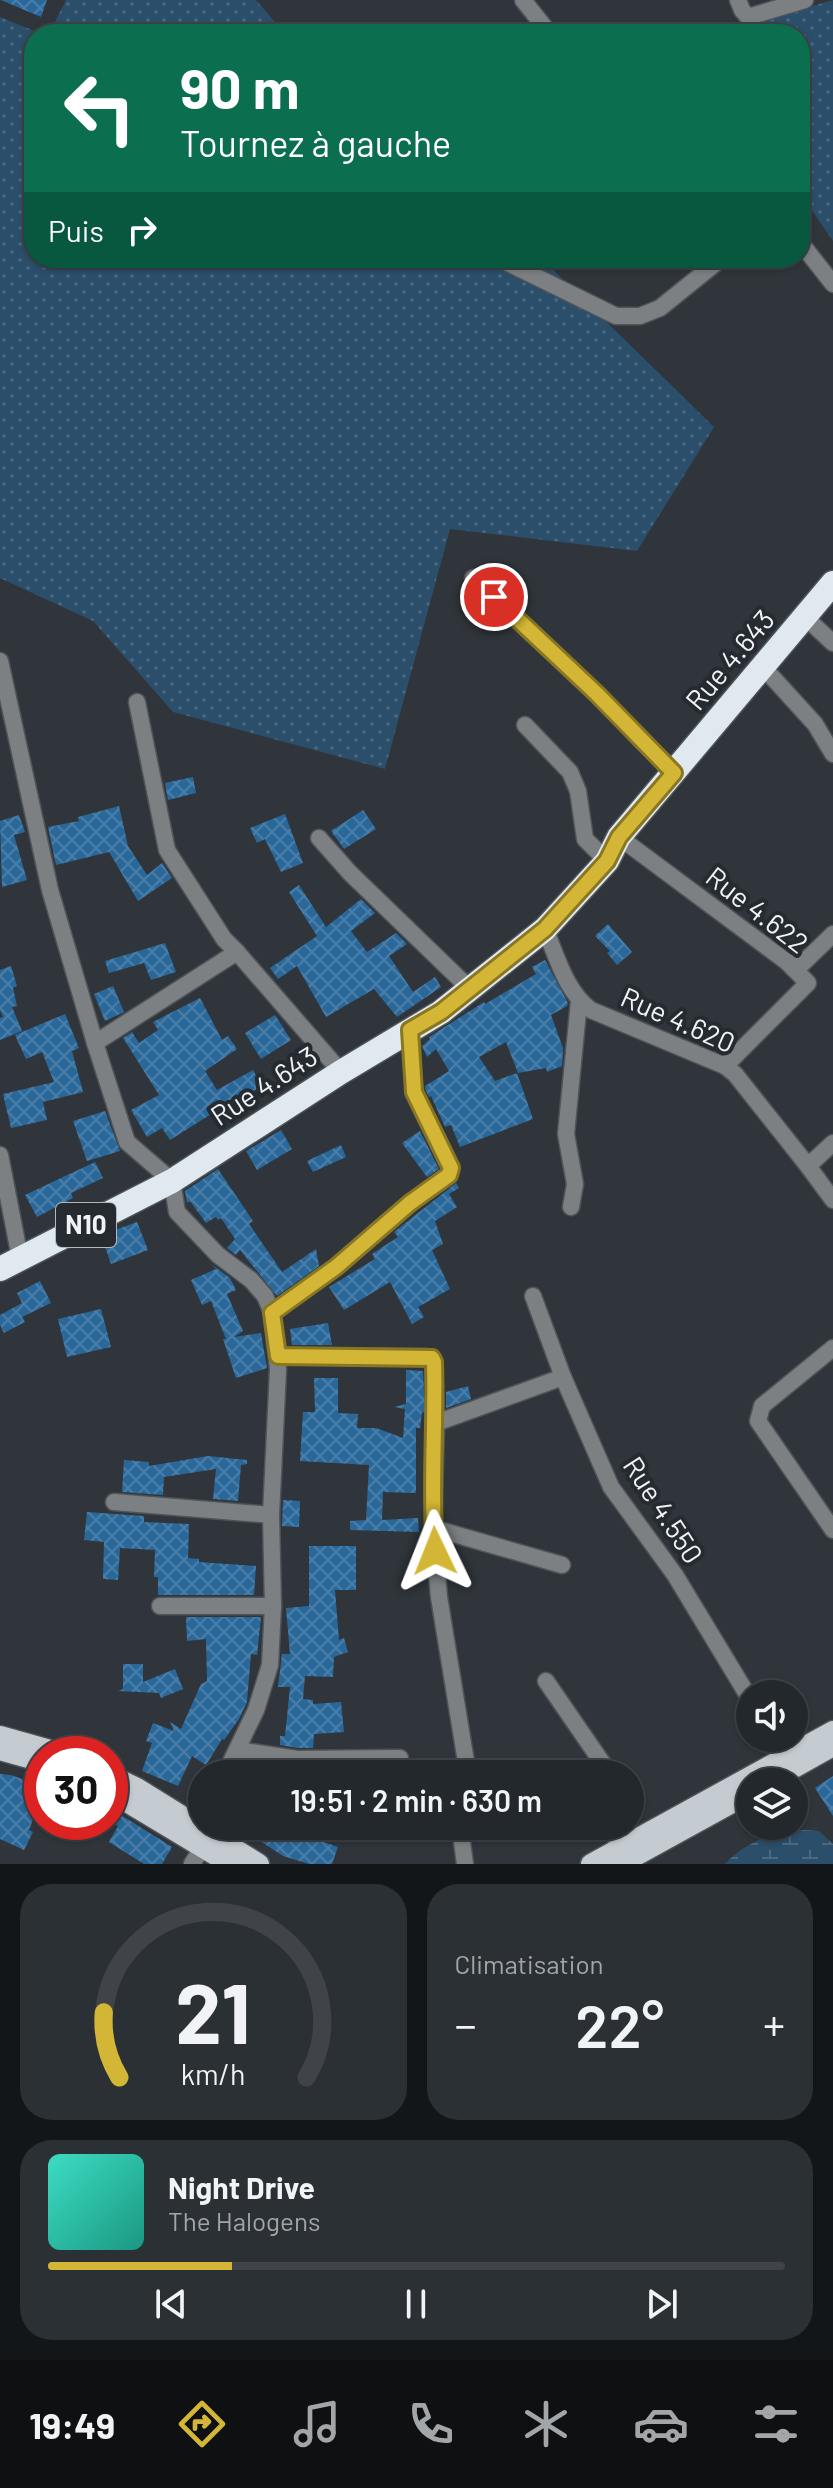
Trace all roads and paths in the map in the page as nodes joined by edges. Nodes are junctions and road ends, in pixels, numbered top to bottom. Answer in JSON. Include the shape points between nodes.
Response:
{"nodes":[{"id":1,"x":523,"y":0,"type":"edge"},
{"id":2,"x":738,"y":0,"type":"edge"},
{"id":3,"x":805,"y":0,"type":"edge"},
{"id":4,"x":542,"y":24,"type":"edge"},
{"id":5,"x":810,"y":255,"type":"edge"},
{"id":6,"x":518,"y":268,"type":"edge"},
{"id":7,"x":710,"y":268,"type":"edge"},
{"id":8,"x":833,"y":284,"type":"edge"},
{"id":9,"x":473,"y":578,"type":"dead end"},
{"id":10,"x":833,"y":583,"type":"edge"},
{"id":11,"x":805,"y":617,"type":"junction"},
{"id":12,"x":833,"y":643,"type":"edge"},
{"id":13,"x":0,"y":661,"type":"edge"},
{"id":14,"x":763,"y":667,"type":"junction"},
{"id":15,"x":137,"y":702,"type":"dead end"},
{"id":16,"x":525,"y":725,"type":"dead end"},
{"id":17,"x":833,"y":754,"type":"edge"},
{"id":18,"x":674,"y":773,"type":"junction"},
{"id":19,"x":619,"y":837,"type":"junction"},
{"id":20,"x":319,"y":838,"type":"dead end"},
{"id":21,"x":607,"y":861,"type":"junction"},
{"id":22,"x":545,"y":929,"type":"junction"},
{"id":23,"x":833,"y":934,"type":"edge"},
{"id":24,"x":237,"y":952,"type":"junction"},
{"id":25,"x":787,"y":962,"type":"junction"},
{"id":26,"x":470,"y":989,"type":"junction"},
{"id":27,"x":579,"y":1001,"type":"junction"},
{"id":28,"x":410,"y":1030,"type":"junction"},
{"id":29,"x":95,"y":1043,"type":"junction"},
{"id":30,"x":725,"y":1066,"type":"junction"},
{"id":31,"x":341,"y":1072,"type":"junction"},
{"id":32,"x":833,"y":1143,"type":"edge"},
{"id":33,"x":0,"y":1155,"type":"edge"},
{"id":34,"x":808,"y":1166,"type":"junction"},
{"id":35,"x":172,"y":1181,"type":"junction"},
{"id":36,"x":833,"y":1200,"type":"edge"},
{"id":37,"x":571,"y":1207,"type":"dead end"},
{"id":38,"x":10,"y":1263,"type":"edge"},
{"id":39,"x":533,"y":1296,"type":"dead end"},
{"id":40,"x":272,"y":1313,"type":"junction"},
{"id":41,"x":833,"y":1348,"type":"edge"},
{"id":42,"x":278,"y":1356,"type":"junction"},
{"id":43,"x":563,"y":1377,"type":"junction"},
{"id":44,"x":436,"y":1423,"type":"junction"},
{"id":45,"x":114,"y":1502,"type":"dead end"},
{"id":46,"x":271,"y":1515,"type":"junction"},
{"id":47,"x":433,"y":1528,"type":"junction"},
{"id":48,"x":833,"y":1530,"type":"edge"},
{"id":49,"x":562,"y":1565,"type":"dead end"},
{"id":50,"x":160,"y":1606,"type":"dead end"},
{"id":51,"x":273,"y":1606,"type":"junction"},
{"id":52,"x":739,"y":1680,"type":"edge"},
{"id":53,"x":546,"y":1681,"type":"dead end"},
{"id":54,"x":833,"y":1731,"type":"edge"},
{"id":55,"x":0,"y":1736,"type":"edge"},
{"id":56,"x":24,"y":1743,"type":"edge"},
{"id":57,"x":833,"y":1746,"type":"edge"},
{"id":58,"x":0,"y":1750,"type":"edge"},
{"id":59,"x":238,"y":1750,"type":"junction"},
{"id":60,"x":778,"y":1752,"type":"edge"},
{"id":61,"x":24,"y":1757,"type":"edge"},
{"id":62,"x":400,"y":1758,"type":"dead end"},
{"id":63,"x":781,"y":1758,"type":"junction"},
{"id":64,"x":233,"y":1760,"type":"edge"},
{"id":65,"x":466,"y":1760,"type":"edge"},
{"id":66,"x":600,"y":1760,"type":"edge"},
{"id":67,"x":794,"y":1768,"type":"edge"},
{"id":68,"x":128,"y":1784,"type":"edge"},
{"id":69,"x":736,"y":1800,"type":"edge"},
{"id":70,"x":128,"y":1805,"type":"edge"},
{"id":71,"x":188,"y":1811,"type":"edge"},
{"id":72,"x":229,"y":1840,"type":"edge"},
{"id":73,"x":463,"y":1840,"type":"edge"},
{"id":74,"x":197,"y":1856,"type":"edge"},
{"id":75,"x":619,"y":1857,"type":"edge"},
{"id":76,"x":230,"y":1864,"type":"edge"},
{"id":77,"x":259,"y":1864,"type":"edge"},
{"id":78,"x":465,"y":1864,"type":"edge"},
{"id":79,"x":591,"y":1864,"type":"edge"}],
"edges":[{"from":1,"to":4,"type":"street"},
{"from":2,"to":3,"type":"street","via":[[748,17]]},
{"from":5,"to":8,"type":"street"},
{"from":6,"to":7,"type":"street","via":[[616,316],[640,316],[660,308]]},
{"from":9,"to":18,"type":"street"},
{"from":10,"to":11,"type":"highway","name":"Rue 4.643","number":"N10"},
{"from":11,"to":12,"type":"street"},
{"from":11,"to":14,"type":"highway","name":"Rue 4.643","number":"N10"},
{"from":13,"to":29,"type":"street","via":[[50,890]]},
{"from":14,"to":17,"type":"street","via":[[815,724]]},
{"from":14,"to":18,"type":"highway","name":"Rue 4.643","number":"N10"},
{"from":15,"to":24,"type":"street","via":[[167,850]]},
{"from":16,"to":21,"type":"street","via":[[570,772],[585,839]]},
{"from":18,"to":19,"type":"highway","name":"Rue 4.643","number":"N10"},
{"from":19,"to":21,"type":"highway","name":"Rue 4.643","number":"N10"},
{"from":19,"to":25,"type":"street","name":"Rue 4.622"},
{"from":20,"to":26,"type":"street"},
{"from":21,"to":22,"type":"highway","name":"Rue 4.643","number":"N10"},
{"from":22,"to":26,"type":"highway","name":"Rue 4.643","number":"N10"},
{"from":22,"to":27,"type":"street","name":"Rue 4.620"},
{"from":23,"to":25,"type":"street","via":[[802,964]]},
{"from":24,"to":29,"type":"street"},
{"from":24,"to":31,"type":"street"},
{"from":25,"to":30,"type":"street","name":"Rue 4.622","via":[[808,983]]},
{"from":26,"to":28,"type":"highway","name":"Rue 4.643","number":"N10"},
{"from":27,"to":30,"type":"street","name":"Rue 4.620"},
{"from":27,"to":37,"type":"street","via":[[566,1134],[575,1184]]},
{"from":28,"to":31,"type":"highway","name":"Rue 4.643","number":"N10"},
{"from":28,"to":40,"type":"street","via":[[414,1092],[451,1168],[449,1175]]},
{"from":29,"to":35,"type":"street","via":[[127,1142]]},
{"from":30,"to":34,"type":"street","name":"Rue 4.620"},
{"from":31,"to":35,"type":"highway","name":"Rue 4.643","number":"N10"},
{"from":32,"to":34,"type":"street"},
{"from":33,"to":38,"type":"street"},
{"from":34,"to":36,"type":"street","name":"Rue 4.620"},
{"from":35,"to":38,"type":"highway","number":"N10"},
{"from":35,"to":40,"type":"street","via":[[177,1212],[251,1280]]},
{"from":39,"to":43,"type":"street","name":"Rue 4.550"},
{"from":40,"to":42,"type":"street"},
{"from":41,"to":48,"type":"street","via":[[762,1406],[758,1421]]},
{"from":42,"to":44,"type":"street","via":[[432,1358]]},
{"from":42,"to":46,"type":"street"},
{"from":43,"to":44,"type":"street"},
{"from":43,"to":52,"type":"street","name":"Rue 4.550","via":[[611,1487],[675,1575]]},
{"from":44,"to":47,"type":"street"},
{"from":45,"to":46,"type":"street"},
{"from":46,"to":51,"type":"street"},
{"from":47,"to":49,"type":"street"},
{"from":47,"to":65,"type":"street"},
{"from":50,"to":51,"type":"street"},
{"from":51,"to":59,"type":"street","via":[[270,1665]]},
{"from":53,"to":66,"type":"street"},
{"from":54,"to":63,"type":"main road"},
{"from":55,"to":56,"type":"main road"},
{"from":57,"to":67,"type":"main road"},
{"from":58,"to":61,"type":"main road"},
{"from":59,"to":62,"type":"street","via":[[317,1760]]},
{"from":59,"to":64,"type":"street"},
{"from":60,"to":63,"type":"street"},
{"from":63,"to":75,"type":"main road"},
{"from":68,"to":71,"type":"main road"},
{"from":69,"to":75,"type":"main road"},
{"from":70,"to":74,"type":"main road"},
{"from":72,"to":77,"type":"main road"},
{"from":73,"to":78,"type":"street"},
{"from":74,"to":76,"type":"main road"},
{"from":75,"to":79,"type":"main road"}]}
